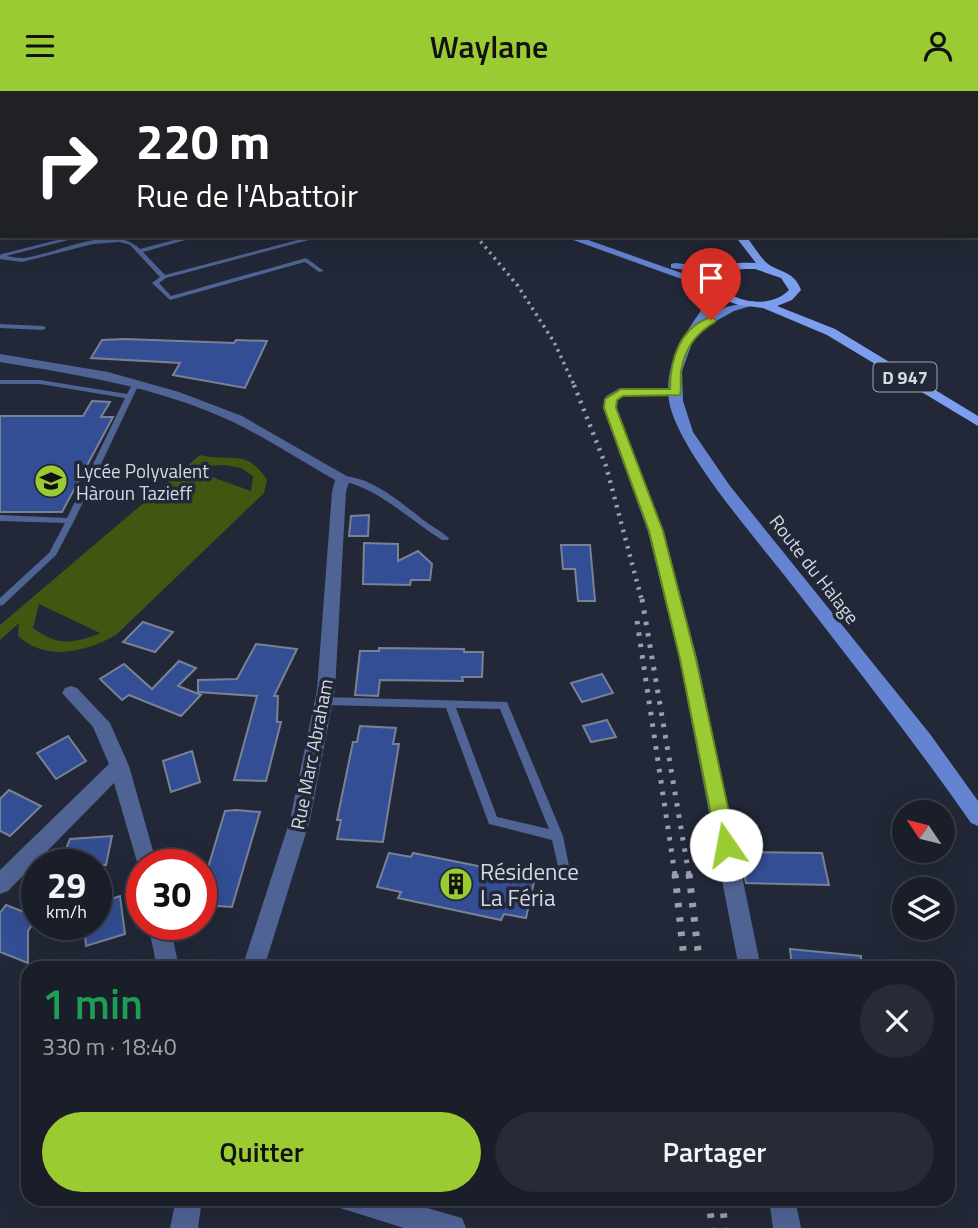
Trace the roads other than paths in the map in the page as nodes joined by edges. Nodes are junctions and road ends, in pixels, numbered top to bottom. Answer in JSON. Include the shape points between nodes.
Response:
{"nodes":[{"id":1,"x":73,"y":238,"type":"edge"},
{"id":2,"x":189,"y":238,"type":"edge"},
{"id":3,"x":313,"y":238,"type":"edge"},
{"id":4,"x":573,"y":238,"type":"edge"},
{"id":5,"x":741,"y":238,"type":"edge"},
{"id":6,"x":742,"y":238,"type":"edge"},
{"id":7,"x":139,"y":251,"type":"junction"},
{"id":8,"x":0,"y":256,"type":"edge"},
{"id":9,"x":637,"y":260,"type":"junction"},
{"id":10,"x":735,"y":267,"type":"junction"},
{"id":11,"x":766,"y":268,"type":"junction"},
{"id":12,"x":321,"y":271,"type":"dead end"},
{"id":13,"x":720,"y":271,"type":"junction"},
{"id":14,"x":164,"y":277,"type":"junction"},
{"id":15,"x":716,"y":290,"type":"junction"},
{"id":16,"x":792,"y":295,"type":"junction"},
{"id":17,"x":750,"y":303,"type":"junction"},
{"id":18,"x":763,"y":304,"type":"junction"},
{"id":19,"x":0,"y":327,"type":"edge"},
{"id":20,"x":43,"y":328,"type":"dead end"},
{"id":21,"x":693,"y":330,"type":"junction"},
{"id":22,"x":831,"y":332,"type":"junction"},
{"id":23,"x":0,"y":358,"type":"edge"},
{"id":24,"x":0,"y":382,"type":"edge"},
{"id":25,"x":132,"y":390,"type":"junction"},
{"id":26,"x":676,"y":393,"type":"junction"},
{"id":27,"x":978,"y":422,"type":"edge"},
{"id":28,"x":343,"y":478,"type":"junction"},
{"id":29,"x":0,"y":518,"type":"edge"},
{"id":30,"x":70,"y":521,"type":"junction"},
{"id":31,"x":445,"y":538,"type":"dead end"},
{"id":32,"x":0,"y":603,"type":"edge"},
{"id":33,"x":71,"y":693,"type":"dead end"},
{"id":34,"x":324,"y":701,"type":"junction"},
{"id":35,"x":450,"y":704,"type":"junction"},
{"id":36,"x":119,"y":766,"type":"junction"},
{"id":37,"x":978,"y":817,"type":"edge"},
{"id":38,"x":557,"y":836,"type":"junction"},
{"id":39,"x":142,"y":849,"type":"edge"},
{"id":40,"x":564,"y":866,"type":"dead end"},
{"id":41,"x":0,"y":884,"type":"edge"},
{"id":42,"x":162,"y":940,"type":"edge"},
{"id":43,"x":167,"y":961,"type":"edge"},
{"id":44,"x":255,"y":961,"type":"edge"},
{"id":45,"x":749,"y":961,"type":"edge"},
{"id":46,"x":189,"y":1206,"type":"edge"},
{"id":47,"x":374,"y":1206,"type":"edge"},
{"id":48,"x":783,"y":1206,"type":"edge"},
{"id":49,"x":184,"y":1228,"type":"edge"},
{"id":50,"x":452,"y":1228,"type":"edge"},
{"id":51,"x":787,"y":1228,"type":"edge"}],
"edges":[{"from":1,"to":8,"type":"lane"},
{"from":2,"to":7,"type":"lane"},
{"from":3,"to":14,"type":"lane"},
{"from":4,"to":9,"type":"main road"},
{"from":5,"to":10,"type":"main road"},
{"from":6,"to":11,"type":"main road"},
{"from":7,"to":8,"type":"lane","via":[[113,239],[22,260]]},
{"from":7,"to":14,"type":"lane"},
{"from":9,"to":13,"type":"main road"},
{"from":9,"to":15,"type":"main road"},
{"from":10,"to":11,"type":"main road"},
{"from":10,"to":13,"type":"main road"},
{"from":11,"to":16,"type":"main road","via":[[791,280]]},
{"from":12,"to":14,"type":"lane","via":[[306,260],[170,298],[156,283]]},
{"from":13,"to":15,"type":"main road","via":[[712,279]]},
{"from":15,"to":17,"type":"main road"},
{"from":15,"to":21,"type":"main road","name":"Route du Halage"},
{"from":16,"to":18,"type":"main road"},
{"from":16,"to":22,"type":"main road","number":"D 947"},
{"from":17,"to":18,"type":"main road"},
{"from":17,"to":21,"type":"main road"},
{"from":18,"to":22,"type":"main road","number":"D 947"},
{"from":19,"to":20,"type":"lane"},
{"from":21,"to":26,"type":"main road","name":"Route du Halage","via":[[680,356]]},
{"from":22,"to":27,"type":"main road","number":"D 947"},
{"from":23,"to":25,"type":"street","via":[[108,376]]},
{"from":24,"to":25,"type":"lane"},
{"from":25,"to":28,"type":"street","via":[[153,389],[237,419]]},
{"from":25,"to":30,"type":"lane"},
{"from":26,"to":37,"type":"main road","name":"Route du Halage","via":[[686,432],[698,454],[923,739]]},
{"from":26,"to":45,"type":"street","via":[[621,392],[611,399],[610,408],[656,531],[688,659]]},
{"from":28,"to":31,"type":"lane","via":[[372,486]]},
{"from":28,"to":34,"type":"street","name":"Rue Marc Abraham"},
{"from":29,"to":30,"type":"lane"},
{"from":30,"to":32,"type":"lane","via":[[52,555]]},
{"from":33,"to":36,"type":"street","via":[[101,723]]},
{"from":34,"to":35,"type":"lane"},
{"from":34,"to":44,"type":"street","name":"Rue Marc Abraham","via":[[300,820]]},
{"from":35,"to":38,"type":"lane","via":[[493,821]]},
{"from":35,"to":38,"type":"lane","via":[[503,705]]},
{"from":36,"to":39,"type":"street"},
{"from":36,"to":41,"type":"street"},
{"from":38,"to":40,"type":"lane"},
{"from":42,"to":43,"type":"street"},
{"from":46,"to":49,"type":"street"},
{"from":47,"to":50,"type":"street"},
{"from":48,"to":51,"type":"street"}]}
